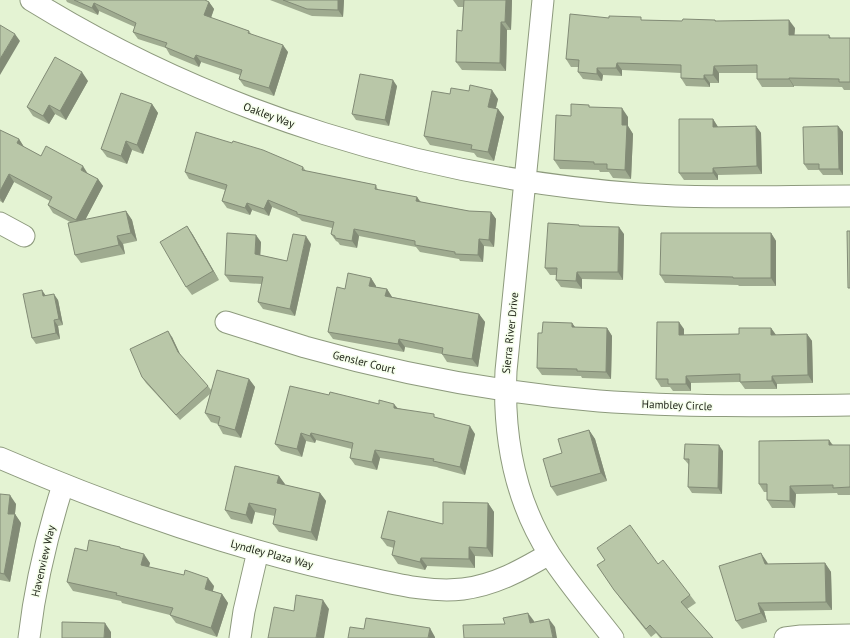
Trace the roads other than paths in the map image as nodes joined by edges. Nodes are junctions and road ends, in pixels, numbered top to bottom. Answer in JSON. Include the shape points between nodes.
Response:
{"nodes":[{"id":1,"x":31,"y":0,"type":"edge"},
{"id":2,"x":543,"y":0,"type":"edge"},
{"id":3,"x":526,"y":182,"type":"junction"},
{"id":4,"x":850,"y":196,"type":"edge"},
{"id":5,"x":0,"y":223,"type":"edge"},
{"id":6,"x":24,"y":236,"type":"dead end"},
{"id":7,"x":226,"y":322,"type":"dead end"},
{"id":8,"x":505,"y":390,"type":"junction"},
{"id":9,"x":850,"y":405,"type":"edge"},
{"id":10,"x":0,"y":458,"type":"edge"},
{"id":11,"x":63,"y":485,"type":"junction"},
{"id":12,"x":258,"y":551,"type":"junction"},
{"id":13,"x":549,"y":554,"type":"junction"},
{"id":14,"x":850,"y":635,"type":"edge"},
{"id":15,"x":29,"y":638,"type":"edge"},
{"id":16,"x":240,"y":638,"type":"edge"},
{"id":17,"x":612,"y":638,"type":"edge"},
{"id":18,"x":785,"y":638,"type":"edge"}],
"edges":[{"from":1,"to":3,"type":"street","name":"Oakley Way","via":[[116,48],[179,79],[244,106],[311,130],[379,150],[447,167]]},
{"from":2,"to":3,"type":"street","name":"Sierra River Drive"},
{"from":3,"to":4,"type":"street","via":[[640,194],[710,197]]},
{"from":3,"to":8,"type":"street","name":"Sierra River Drive"},
{"from":5,"to":6,"type":"street"},
{"from":7,"to":8,"type":"street","name":"Gensler Court","via":[[357,361]]},
{"from":8,"to":9,"type":"street","name":"Hambley Circle","via":[[598,401],[679,406]]},
{"from":8,"to":13,"type":"street","name":"Sierra River Drive","via":[[509,447],[518,486]]},
{"from":10,"to":11,"type":"street","name":"Lyndley Plaza Way"},
{"from":11,"to":12,"type":"street","name":"Lyndley Plaza Way","via":[[178,527]]},
{"from":11,"to":15,"type":"street","name":"Havenview Way","via":[[48,536],[32,609]]},
{"from":12,"to":13,"type":"street","name":"Lyndley Plaza Way","via":[[328,569],[434,590],[463,589],[491,583],[518,572]]},
{"from":12,"to":16,"type":"street"},
{"from":13,"to":17,"type":"street","name":"Sierra River Drive"},
{"from":14,"to":18,"type":"street"}]}
